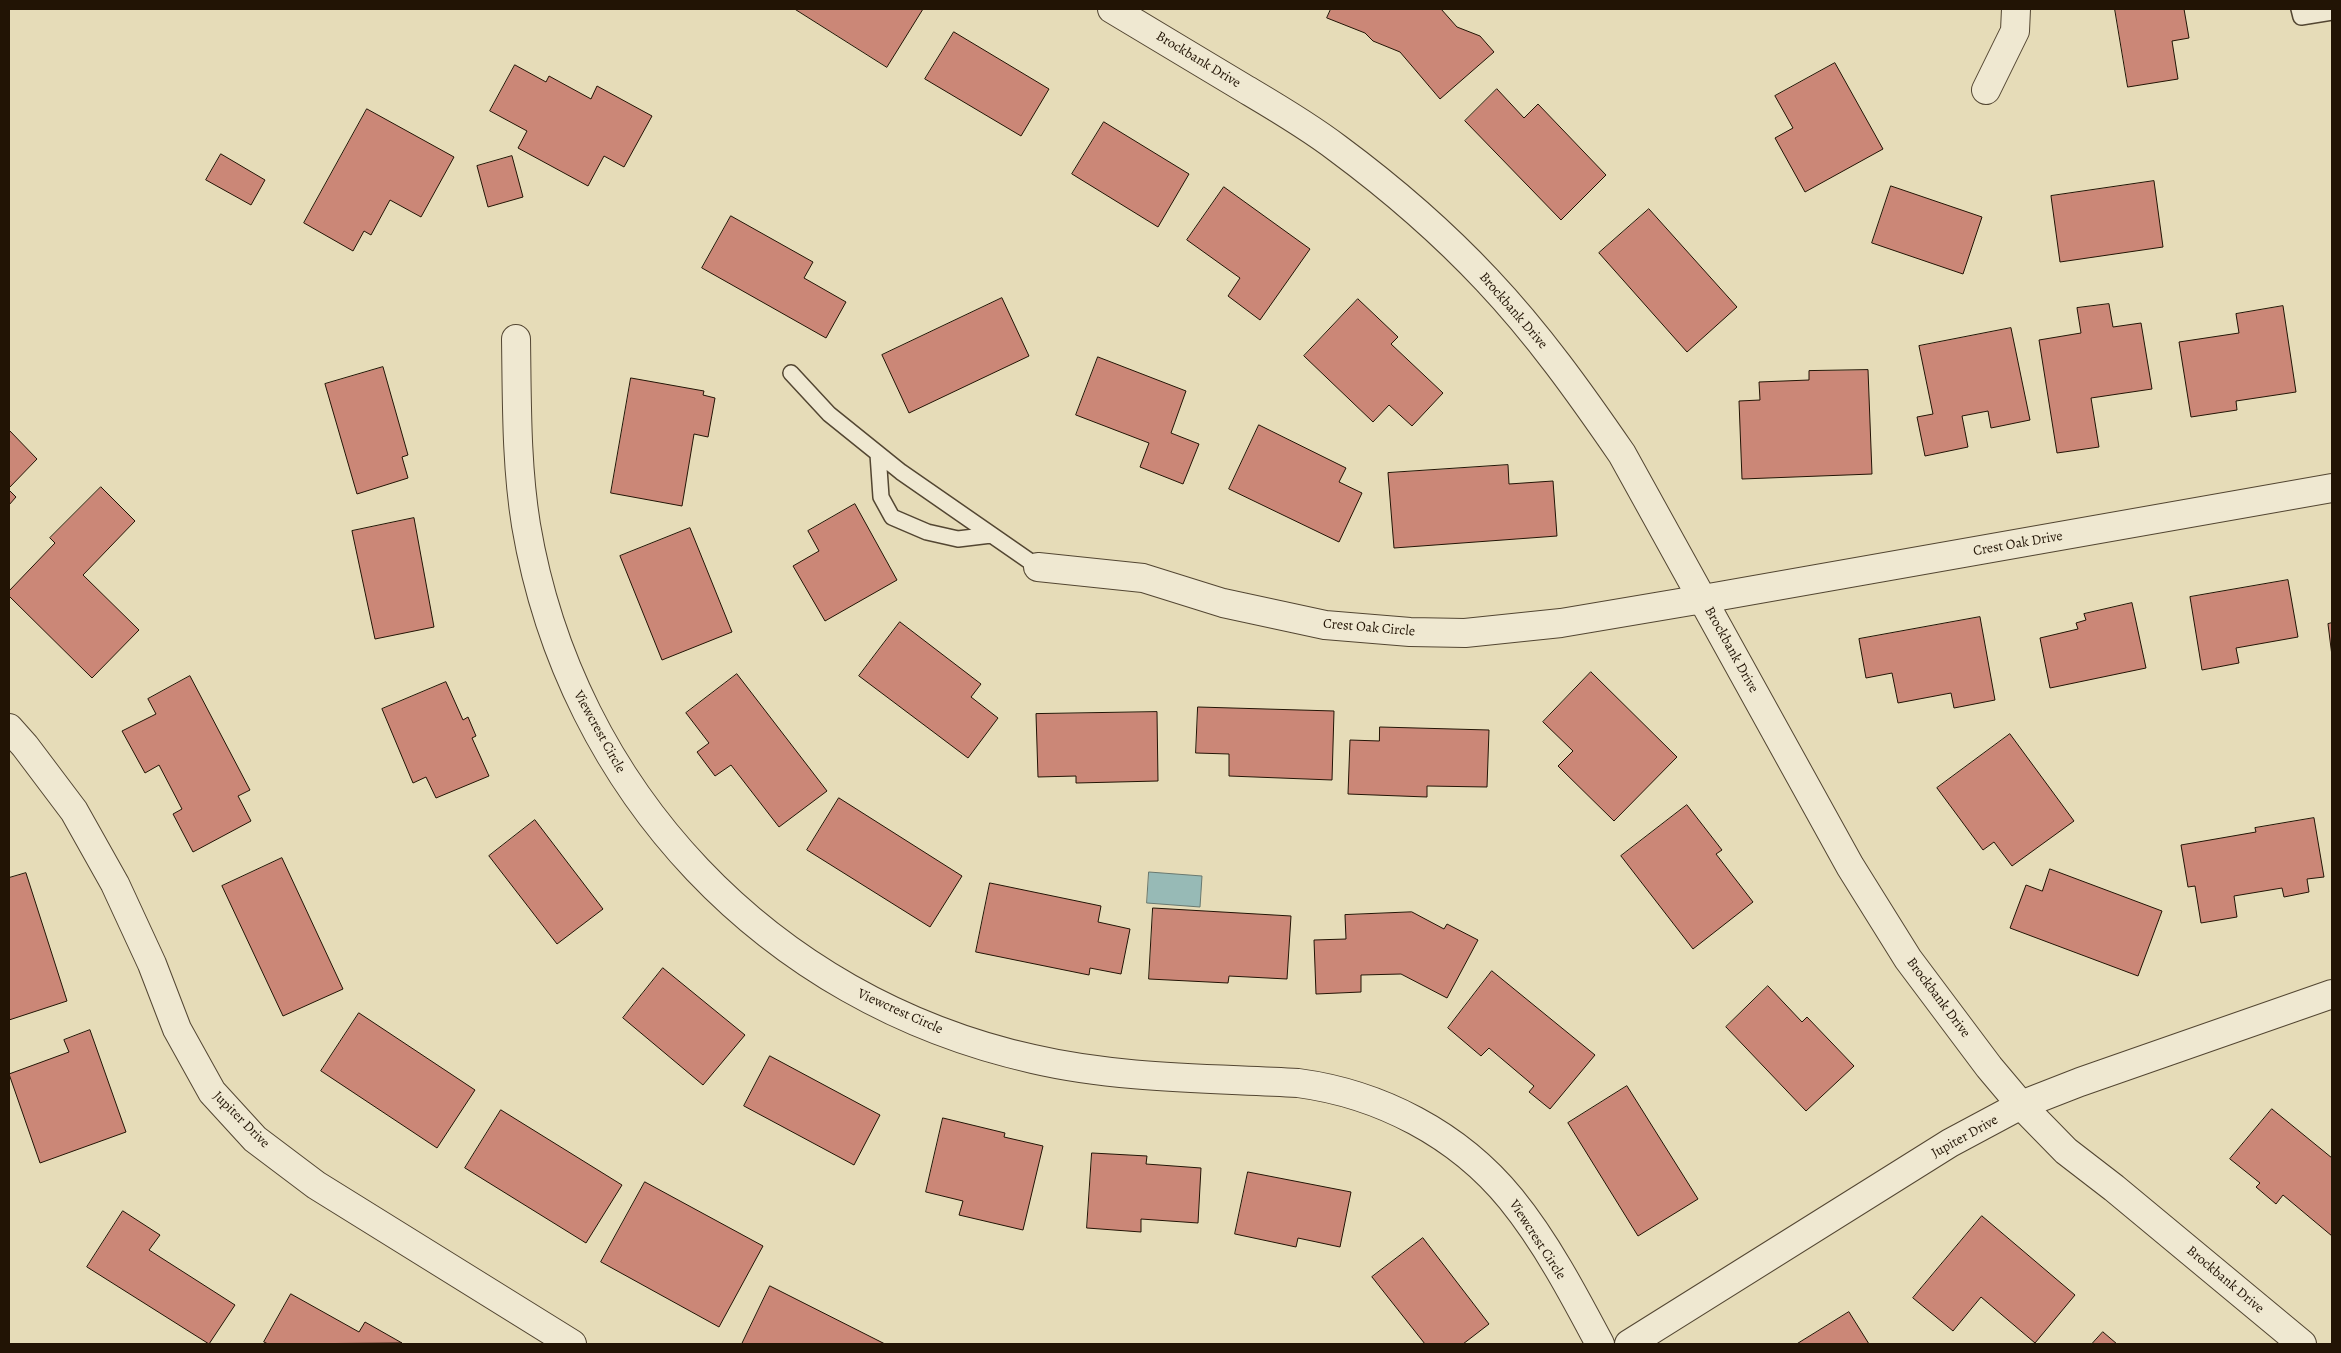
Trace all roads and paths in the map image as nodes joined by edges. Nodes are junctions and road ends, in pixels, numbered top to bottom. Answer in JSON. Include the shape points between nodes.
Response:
{"nodes":[{"id":1,"x":1112,"y":9,"type":"edge"},
{"id":2,"x":2016,"y":9,"type":"edge"},
{"id":3,"x":2299,"y":9,"type":"edge"},
{"id":4,"x":2332,"y":12,"type":"edge"},
{"id":5,"x":1986,"y":90,"type":"dead end"},
{"id":6,"x":516,"y":339,"type":"dead end"},
{"id":7,"x":791,"y":373,"type":"dead end"},
{"id":8,"x":878,"y":454,"type":"junction"},
{"id":9,"x":2332,"y":488,"type":"edge"},
{"id":10,"x":991,"y":535,"type":"junction"},
{"id":11,"x":1038,"y":567,"type":"joint"},
{"id":12,"x":1703,"y":599,"type":"junction"},
{"id":13,"x":9,"y":728,"type":"edge"},
{"id":14,"x":2332,"y":994,"type":"edge"},
{"id":15,"x":2021,"y":1105,"type":"junction"},
{"id":16,"x":572,"y":1344,"type":"edge"},
{"id":17,"x":1600,"y":1344,"type":"edge"},
{"id":18,"x":1629,"y":1344,"type":"edge"},
{"id":19,"x":2302,"y":1344,"type":"edge"}],
"edges":[{"from":1,"to":12,"type":"street","name":"Brockbank Drive","via":[[1336,146],[1388,187],[1487,280],[1580,392],[1622,454]]},
{"from":2,"to":5,"type":"street","via":[[2015,31]]},
{"from":3,"to":4,"type":"lane","via":[[2301,17]]},
{"from":6,"to":17,"type":"street","name":"Viewcrest Circle","via":[[519,473],[526,525],[551,628],[573,683],[623,776],[688,862],[721,895],[792,954],[843,987],[896,1014],[985,1046],[1032,1059],[1116,1072],[1327,1087],[1388,1107],[1450,1142],[1510,1198],[1537,1235]]},
{"from":7,"to":8,"type":"lane","via":[[829,414]]},
{"from":8,"to":10,"type":"lane"},
{"from":8,"to":10,"type":"lane","via":[[881,497],[892,517],[927,532],[958,539]]},
{"from":9,"to":12,"type":"street","name":"Crest Oak Drive"},
{"from":10,"to":11,"type":"lane"},
{"from":11,"to":12,"type":"street","name":"Crest Oak Circle","via":[[1143,578],[1223,603],[1316,623],[1410,632],[1465,633],[1511,629]]},
{"from":12,"to":15,"type":"street","name":"Brockbank Drive","via":[[1878,913],[1914,966]]},
{"from":13,"to":16,"type":"street","name":"Jupiter Drive","via":[[74,811],[115,884],[152,964],[177,1029],[212,1092],[256,1138],[316,1185]]},
{"from":14,"to":15,"type":"street","name":"Jupiter Drive"},
{"from":15,"to":18,"type":"street","name":"Jupiter Drive","via":[[1950,1143]]},
{"from":15,"to":19,"type":"street","name":"Brockbank Drive","via":[[2066,1151]]}]}
